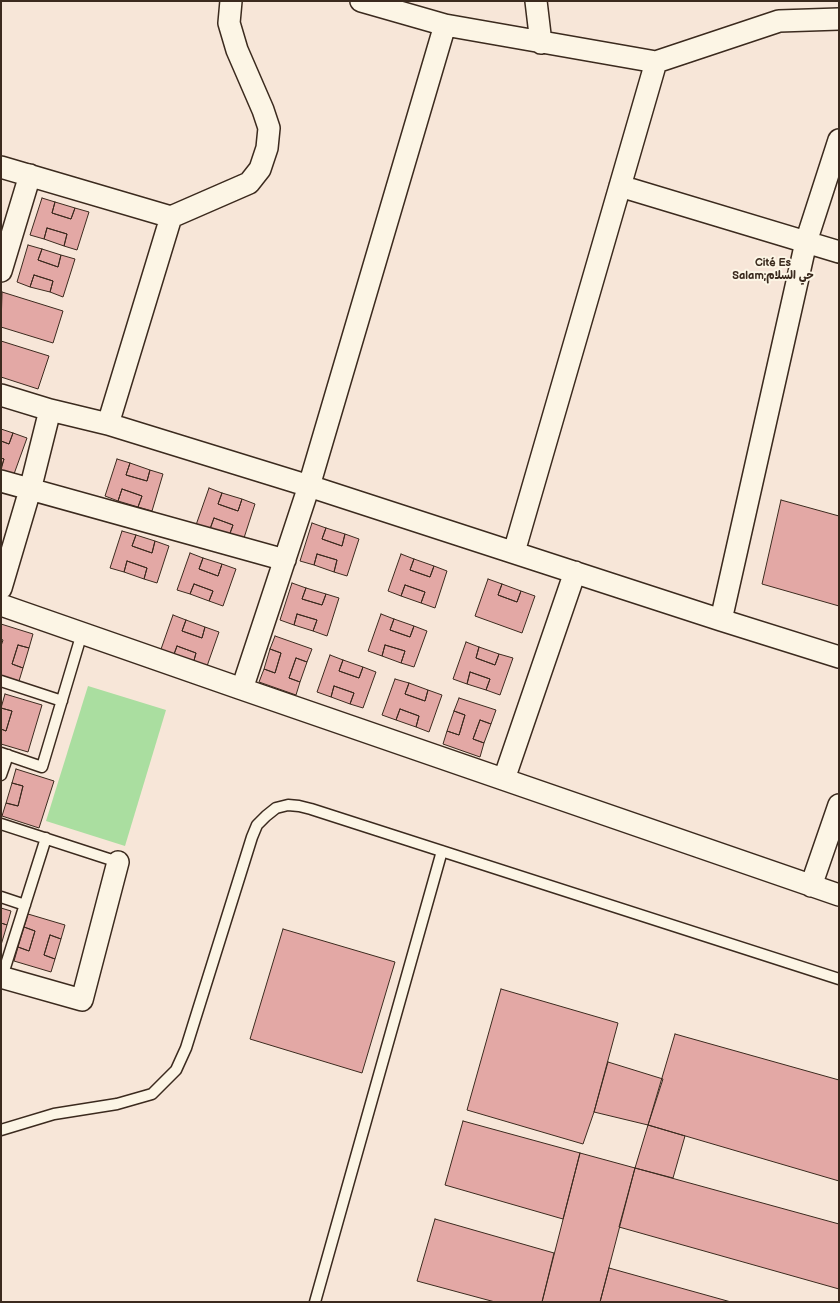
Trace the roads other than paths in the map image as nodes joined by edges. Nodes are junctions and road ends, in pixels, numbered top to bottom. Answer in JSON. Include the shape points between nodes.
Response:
{"nodes":[{"id":1,"x":231,"y":1,"type":"edge"},
{"id":2,"x":361,"y":1,"type":"edge"},
{"id":3,"x":536,"y":1,"type":"edge"},
{"id":4,"x":839,"y":19,"type":"edge"},
{"id":5,"x":444,"y":25,"type":"junction"},
{"id":6,"x":541,"y":43,"type":"junction"},
{"id":7,"x":656,"y":62,"type":"junction"},
{"id":8,"x":839,"y":140,"type":"edge"},
{"id":9,"x":1,"y":167,"type":"edge"},
{"id":10,"x":30,"y":175,"type":"junction"},
{"id":11,"x":620,"y":186,"type":"junction"},
{"id":12,"x":171,"y":217,"type":"junction"},
{"id":13,"x":806,"y":242,"type":"junction"},
{"id":14,"x":839,"y":252,"type":"edge"},
{"id":15,"x":1,"y":271,"type":"edge"},
{"id":16,"x":1,"y":395,"type":"edge"},
{"id":17,"x":50,"y":410,"type":"junction"},
{"id":18,"x":108,"y":424,"type":"junction"},
{"id":19,"x":1,"y":481,"type":"edge"},
{"id":20,"x":309,"y":486,"type":"junction"},
{"id":21,"x":30,"y":490,"type":"junction"},
{"id":22,"x":7,"y":548,"type":"edge"},
{"id":23,"x":514,"y":552,"type":"junction"},
{"id":24,"x":285,"y":560,"type":"junction"},
{"id":25,"x":575,"y":572,"type":"junction"},
{"id":26,"x":1,"y":588,"type":"edge"},
{"id":27,"x":1,"y":605,"type":"edge"},
{"id":28,"x":721,"y":620,"type":"junction"},
{"id":29,"x":82,"y":633,"type":"junction"},
{"id":30,"x":839,"y":657,"type":"edge"},
{"id":31,"x":1,"y":681,"type":"edge"},
{"id":32,"x":242,"y":689,"type":"junction"},
{"id":33,"x":62,"y":701,"type":"junction"},
{"id":34,"x":4,"y":754,"type":"edge"},
{"id":35,"x":1,"y":775,"type":"edge"},
{"id":36,"x":504,"y":780,"type":"junction"},
{"id":37,"x":839,"y":805,"type":"edge"},
{"id":38,"x":1,"y":824,"type":"edge"},
{"id":39,"x":46,"y":838,"type":"junction"},
{"id":40,"x":442,"y":851,"type":"junction"},
{"id":41,"x":118,"y":862,"type":"joint"},
{"id":42,"x":811,"y":886,"type":"junction"},
{"id":43,"x":839,"y":895,"type":"edge"},
{"id":44,"x":1,"y":898,"type":"edge"},
{"id":45,"x":25,"y":905,"type":"junction"},
{"id":46,"x":1,"y":977,"type":"edge"},
{"id":47,"x":839,"y":979,"type":"edge"},
{"id":48,"x":1,"y":1130,"type":"edge"},
{"id":49,"x":315,"y":1302,"type":"edge"}],
"edges":[{"from":1,"to":12,"type":"street","via":[[229,23],[237,50],[269,128],[267,148],[260,169],[249,183]]},
{"from":2,"to":5,"type":"street"},
{"from":3,"to":6,"type":"street"},
{"from":4,"to":7,"type":"street","via":[[779,21]]},
{"from":5,"to":6,"type":"street"},
{"from":5,"to":20,"type":"street"},
{"from":6,"to":7,"type":"street"},
{"from":7,"to":11,"type":"street"},
{"from":8,"to":13,"type":"street"},
{"from":9,"to":10,"type":"street"},
{"from":10,"to":12,"type":"street"},
{"from":10,"to":15,"type":"street"},
{"from":11,"to":13,"type":"street"},
{"from":11,"to":23,"type":"street"},
{"from":12,"to":18,"type":"street"},
{"from":13,"to":14,"type":"street"},
{"from":13,"to":28,"type":"street"},
{"from":16,"to":17,"type":"street"},
{"from":17,"to":18,"type":"street"},
{"from":17,"to":21,"type":"street"},
{"from":18,"to":20,"type":"street"},
{"from":19,"to":21,"type":"street"},
{"from":20,"to":23,"type":"street"},
{"from":20,"to":24,"type":"street"},
{"from":21,"to":22,"type":"street"},
{"from":21,"to":24,"type":"street"},
{"from":22,"to":26,"type":"street"},
{"from":23,"to":25,"type":"street"},
{"from":24,"to":32,"type":"street"},
{"from":25,"to":28,"type":"street"},
{"from":25,"to":36,"type":"street"},
{"from":27,"to":29,"type":"street"},
{"from":28,"to":30,"type":"street"},
{"from":29,"to":32,"type":"street"},
{"from":29,"to":33,"type":"lane"},
{"from":31,"to":33,"type":"lane"},
{"from":32,"to":36,"type":"street"},
{"from":33,"to":34,"type":"lane","via":[[42,768]]},
{"from":34,"to":35,"type":"lane"},
{"from":36,"to":42,"type":"street"},
{"from":37,"to":42,"type":"street"},
{"from":38,"to":39,"type":"lane"},
{"from":39,"to":41,"type":"lane"},
{"from":39,"to":45,"type":"lane"},
{"from":40,"to":47,"type":"lane"},
{"from":40,"to":48,"type":"lane","via":[[311,809],[299,806],[276,808],[258,825],[252,837],[186,1048],[176,1070],[152,1094],[117,1104],[54,1114]]},
{"from":40,"to":49,"type":"lane"},
{"from":41,"to":46,"type":"street","via":[[82,1000]]},
{"from":42,"to":43,"type":"street"},
{"from":44,"to":45,"type":"lane"},
{"from":45,"to":46,"type":"lane"}]}
